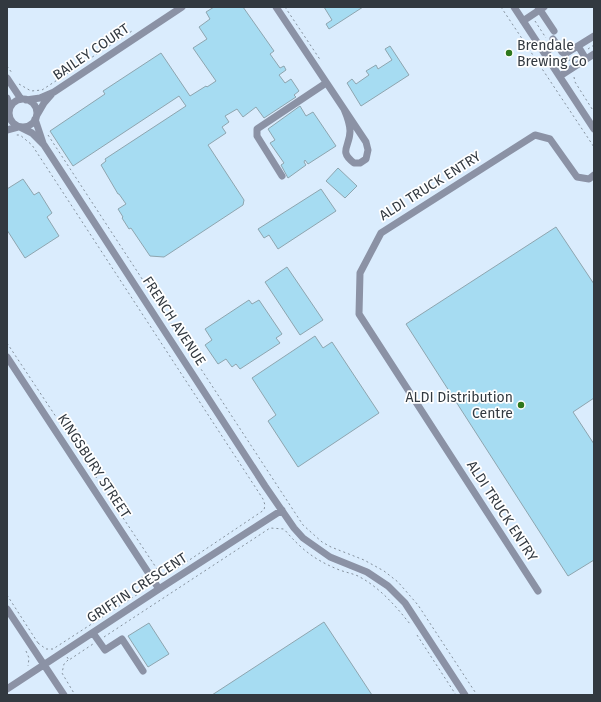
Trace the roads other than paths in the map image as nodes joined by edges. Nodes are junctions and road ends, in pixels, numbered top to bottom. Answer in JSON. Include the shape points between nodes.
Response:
{"nodes":[{"id":1,"x":182,"y":7,"type":"edge"},
{"id":2,"x":276,"y":7,"type":"edge"},
{"id":3,"x":514,"y":7,"type":"edge"},
{"id":4,"x":540,"y":8,"type":"edge"},
{"id":5,"x":523,"y":21,"type":"junction"},
{"id":6,"x":554,"y":31,"type":"dead end"},
{"id":7,"x":594,"y":36,"type":"edge"},
{"id":8,"x":578,"y":46,"type":"junction"},
{"id":9,"x":544,"y":53,"type":"junction"},
{"id":10,"x":594,"y":54,"type":"edge"},
{"id":11,"x":586,"y":59,"type":"junction"},
{"id":12,"x":560,"y":76,"type":"junction"},
{"id":13,"x":11,"y":77,"type":"edge"},
{"id":14,"x":326,"y":83,"type":"junction"},
{"id":15,"x":54,"y":92,"type":"junction"},
{"id":16,"x":7,"y":98,"type":"edge"},
{"id":17,"x":23,"y":99,"type":"junction"},
{"id":18,"x":344,"y":109,"type":"junction"},
{"id":19,"x":9,"y":110,"type":"edge"},
{"id":20,"x":36,"y":117,"type":"junction"},
{"id":21,"x":19,"y":127,"type":"junction"},
{"id":22,"x":594,"y":129,"type":"edge"},
{"id":23,"x":7,"y":130,"type":"edge"},
{"id":24,"x":44,"y":145,"type":"junction"},
{"id":25,"x":594,"y":175,"type":"edge"},
{"id":26,"x":282,"y":176,"type":"dead end"},
{"id":27,"x":7,"y":357,"type":"edge"},
{"id":28,"x":282,"y":510,"type":"junction"},
{"id":29,"x":159,"y":589,"type":"junction"},
{"id":30,"x":538,"y":591,"type":"dead end"},
{"id":31,"x":7,"y":609,"type":"edge"},
{"id":32,"x":93,"y":633,"type":"junction"},
{"id":33,"x":44,"y":665,"type":"junction"},
{"id":34,"x":143,"y":671,"type":"dead end"},
{"id":35,"x":7,"y":689,"type":"edge"},
{"id":36,"x":64,"y":695,"type":"edge"},
{"id":37,"x":465,"y":695,"type":"edge"}],
"edges":[{"from":1,"to":15,"type":"street","name":"BAILEY COURT"},
{"from":2,"to":14,"type":"street"},
{"from":3,"to":5,"type":"street"},
{"from":4,"to":5,"type":"street"},
{"from":4,"to":6,"type":"street"},
{"from":5,"to":9,"type":"street"},
{"from":7,"to":8,"type":"street"},
{"from":8,"to":9,"type":"street","via":[[565,54],[555,42]]},
{"from":8,"to":11,"type":"street"},
{"from":9,"to":12,"type":"street"},
{"from":10,"to":11,"type":"street"},
{"from":11,"to":12,"type":"street"},
{"from":12,"to":22,"type":"street"},
{"from":13,"to":17,"type":"street"},
{"from":14,"to":18,"type":"street"},
{"from":14,"to":26,"type":"street","via":[[257,129],[257,136]]},
{"from":15,"to":17,"type":"street","name":"BAILEY COURT","via":[[40,98]]},
{"from":15,"to":20,"type":"street","name":"BAILEY COURT"},
{"from":16,"to":19,"type":"street"},
{"from":17,"to":19,"type":"street","via":[[17,100]]},
{"from":17,"to":20,"type":"street","via":[[33,104]]},
{"from":18,"to":18,"type":"street","via":[[366,142],[366,159],[360,163],[354,163],[347,158],[345,151],[350,124]]},
{"from":19,"to":21,"type":"street","via":[[10,119]]},
{"from":20,"to":21,"type":"street","via":[[29,126]]},
{"from":20,"to":24,"type":"street","name":"FRENCH AVENUE"},
{"from":21,"to":23,"type":"street"},
{"from":21,"to":24,"type":"street","name":"FRENCH AVENUE","via":[[32,133]]},
{"from":24,"to":28,"type":"street","name":"FRENCH AVENUE"},
{"from":25,"to":30,"type":"street","name":"ALDI TRUCK ENTRY","via":[[588,179],[577,177],[550,139],[535,135],[381,233],[360,273],[359,314]]},
{"from":27,"to":29,"type":"street","name":"KINGSBURY STREET"},
{"from":28,"to":29,"type":"street","name":"GRIFFIN CRESCENT"},
{"from":28,"to":37,"type":"street","name":"FRENCH AVENUE","via":[[294,528],[314,547],[330,557],[367,572],[388,586],[405,604]]},
{"from":29,"to":32,"type":"street","name":"GRIFFIN CRESCENT"},
{"from":31,"to":33,"type":"street"},
{"from":32,"to":33,"type":"street","name":"GRIFFIN CRESCENT"},
{"from":32,"to":34,"type":"street","via":[[105,650],[122,639]]},
{"from":33,"to":35,"type":"street","name":"GRIFFIN CRESCENT"},
{"from":33,"to":36,"type":"street"}]}
